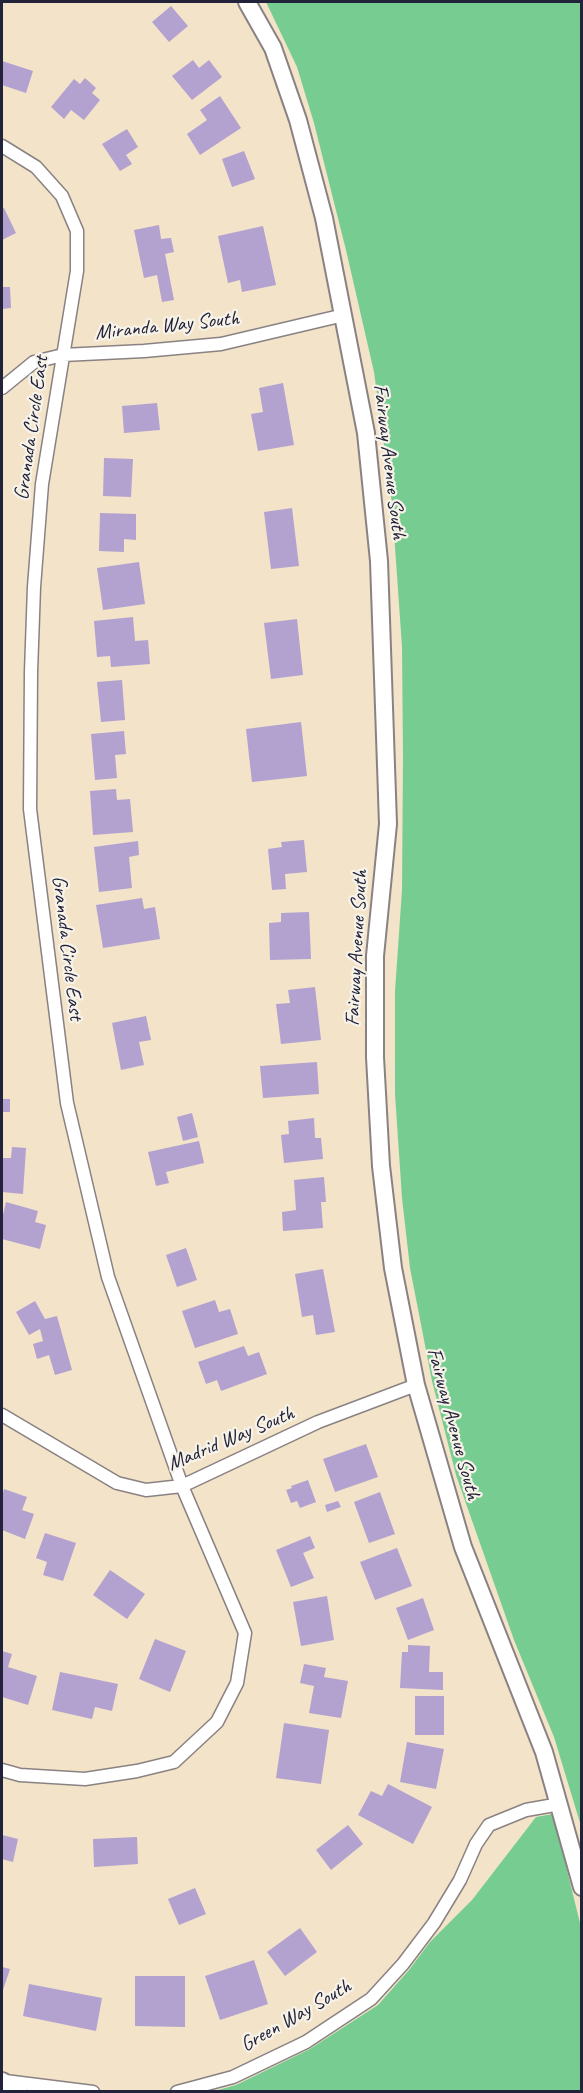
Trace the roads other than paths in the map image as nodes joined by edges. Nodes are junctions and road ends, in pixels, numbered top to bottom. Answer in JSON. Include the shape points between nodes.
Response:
{"nodes":[{"id":1,"x":247,"y":2,"type":"edge"},
{"id":2,"x":2,"y":146,"type":"edge"},
{"id":3,"x":344,"y":315,"type":"junction"},
{"id":4,"x":63,"y":354,"type":"junction"},
{"id":5,"x":2,"y":388,"type":"edge"},
{"id":6,"x":416,"y":1385,"type":"junction"},
{"id":7,"x":2,"y":1415,"type":"edge"},
{"id":8,"x":182,"y":1486,"type":"junction"},
{"id":9,"x":2,"y":1770,"type":"edge"},
{"id":10,"x":560,"y":1804,"type":"junction"},
{"id":11,"x":582,"y":1887,"type":"edge"},
{"id":12,"x":2,"y":2081,"type":"edge"},
{"id":13,"x":19,"y":2091,"type":"edge"},
{"id":14,"x":93,"y":2091,"type":"edge"},
{"id":15,"x":177,"y":2091,"type":"edge"}],
"edges":[{"from":1,"to":3,"type":"street","name":"Fairway Avenue South","via":[[273,48],[298,120]]},
{"from":2,"to":4,"type":"street","name":"Granada Circle East","via":[[43,174],[62,196],[77,231],[78,271]]},
{"from":3,"to":4,"type":"street","name":"Miranda Way South","via":[[221,344]]},
{"from":3,"to":6,"type":"street","name":"Fairway Avenue South","via":[[366,433],[379,561],[388,824],[375,956],[381,1166],[393,1268]]},
{"from":4,"to":5,"type":"street","name":"Miranda Way South","via":[[34,362]]},
{"from":4,"to":8,"type":"street","name":"Granada Circle East","via":[[42,484],[34,587],[30,809],[67,1103],[108,1277]]},
{"from":6,"to":8,"type":"street","name":"Madrid Way South","via":[[318,1422]]},
{"from":6,"to":10,"type":"street","name":"Fairway Avenue South","via":[[463,1547],[544,1752]]},
{"from":7,"to":8,"type":"street","name":"Madrid Way South","via":[[117,1483],[146,1490]]},
{"from":8,"to":9,"type":"street","name":"Granada Circle East","via":[[245,1633],[237,1683],[217,1722],[174,1762],[137,1771],[85,1779]]},
{"from":10,"to":11,"type":"street","name":"Fairway Avenue South"},
{"from":10,"to":15,"type":"street","name":"Green Way South","via":[[526,1810],[489,1825],[434,1923],[371,1999],[306,2042],[233,2077]]},
{"from":12,"to":13,"type":"street"},
{"from":12,"to":14,"type":"street"}]}
